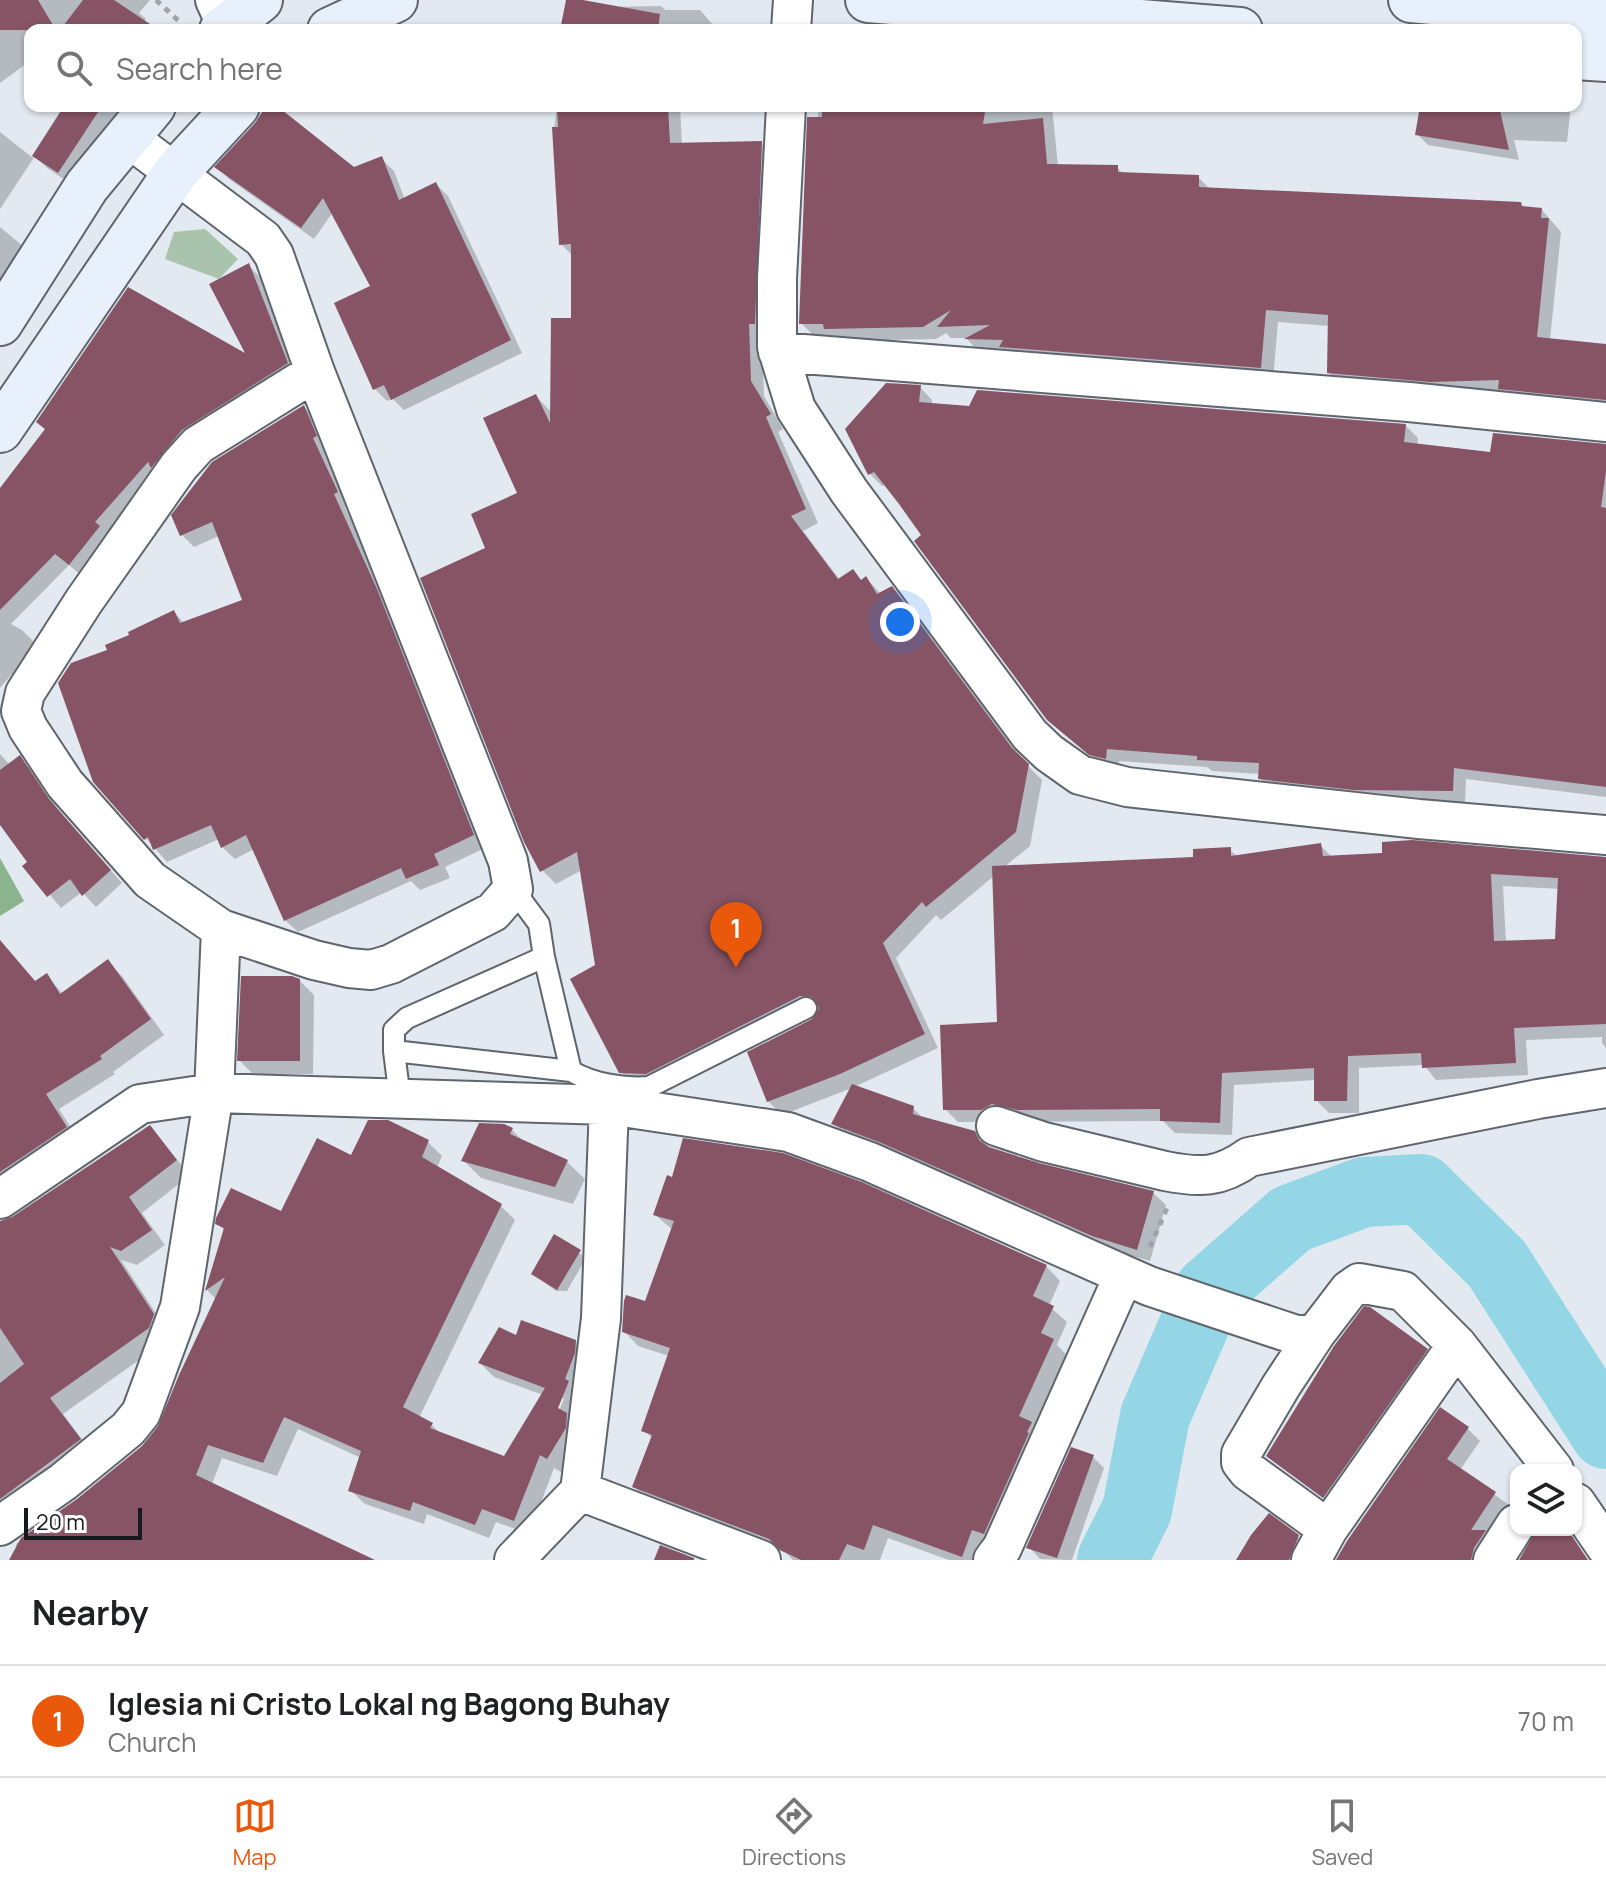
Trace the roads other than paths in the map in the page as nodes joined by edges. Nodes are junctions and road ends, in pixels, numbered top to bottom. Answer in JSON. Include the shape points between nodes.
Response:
{"nodes":[{"id":1,"x":260,"y":0,"type":"edge"},
{"id":2,"x":395,"y":0,"type":"edge"},
{"id":3,"x":793,"y":0,"type":"edge"},
{"id":4,"x":868,"y":0,"type":"edge"},
{"id":5,"x":1411,"y":0,"type":"edge"},
{"id":6,"x":1606,"y":18,"type":"edge"},
{"id":7,"x":216,"y":23,"type":"edge"},
{"id":8,"x":343,"y":24,"type":"edge"},
{"id":9,"x":791,"y":24,"type":"edge"},
{"id":10,"x":1166,"y":24,"type":"edge"},
{"id":11,"x":1582,"y":57,"type":"edge"},
{"id":12,"x":1606,"y":59,"type":"edge"},
{"id":13,"x":231,"y":112,"type":"edge"},
{"id":14,"x":786,"y":112,"type":"edge"},
{"id":15,"x":139,"y":121,"type":"edge"},
{"id":16,"x":176,"y":172,"type":"junction"},
{"id":17,"x":0,"y":323,"type":"edge"},
{"id":18,"x":778,"y":352,"type":"junction"},
{"id":19,"x":315,"y":372,"type":"junction"},
{"id":20,"x":1606,"y":422,"type":"edge"},
{"id":21,"x":0,"y":430,"type":"edge"},
{"id":22,"x":1606,"y":835,"type":"edge"},
{"id":23,"x":513,"y":889,"type":"junction"},
{"id":24,"x":221,"y":929,"type":"junction"},
{"id":25,"x":544,"y":957,"type":"junction"},
{"id":26,"x":806,"y":1008,"type":"dead end"},
{"id":27,"x":394,"y":1051,"type":"junction"},
{"id":28,"x":571,"y":1071,"type":"junction"},
{"id":29,"x":1606,"y":1088,"type":"edge"},
{"id":30,"x":214,"y":1093,"type":"junction"},
{"id":31,"x":610,"y":1094,"type":"junction"},
{"id":32,"x":404,"y":1098,"type":"junction"},
{"id":33,"x":996,"y":1126,"type":"dead end"},
{"id":34,"x":0,"y":1199,"type":"edge"},
{"id":35,"x":1136,"y":1280,"type":"junction"},
{"id":36,"x":1308,"y":1335,"type":"junction"},
{"id":37,"x":1457,"y":1345,"type":"junction"},
{"id":38,"x":1548,"y":1464,"type":"edge"},
{"id":39,"x":580,"y":1491,"type":"junction"},
{"id":40,"x":1582,"y":1512,"type":"edge"},
{"id":41,"x":0,"y":1526,"type":"edge"},
{"id":42,"x":1510,"y":1533,"type":"edge"},
{"id":43,"x":1320,"y":1545,"type":"edge"},
{"id":44,"x":1606,"y":1547,"type":"edge"},
{"id":45,"x":514,"y":1560,"type":"edge"},
{"id":46,"x":761,"y":1560,"type":"edge"},
{"id":47,"x":993,"y":1560,"type":"edge"},
{"id":48,"x":1493,"y":1560,"type":"edge"}],
"edges":[{"from":1,"to":7,"type":"street"},
{"from":2,"to":8,"type":"street"},
{"from":3,"to":9,"type":"street"},
{"from":4,"to":10,"type":"street"},
{"from":5,"to":6,"type":"street"},
{"from":11,"to":12,"type":"street"},
{"from":13,"to":16,"type":"street"},
{"from":14,"to":18,"type":"street"},
{"from":15,"to":16,"type":"street"},
{"from":15,"to":17,"type":"street","via":[[87,186]]},
{"from":16,"to":19,"type":"street","via":[[269,246]]},
{"from":16,"to":21,"type":"street"},
{"from":18,"to":20,"type":"street"},
{"from":18,"to":22,"type":"street","via":[[796,409],[849,491],[1030,735],[1080,775],[1127,787]]},
{"from":19,"to":23,"type":"street","via":[[508,861]]},
{"from":19,"to":24,"type":"street","via":[[188,456],[84,601],[25,693],[21,711],[65,784],[150,880]]},
{"from":23,"to":24,"type":"street","via":[[493,912],[371,970],[314,960]]},
{"from":23,"to":25,"type":"lane","via":[[539,924]]},
{"from":24,"to":30,"type":"street"},
{"from":25,"to":27,"type":"lane","via":[[407,1018],[394,1030]]},
{"from":25,"to":28,"type":"lane"},
{"from":26,"to":31,"type":"lane","via":[[649,1087]]},
{"from":27,"to":28,"type":"lane"},
{"from":27,"to":32,"type":"lane"},
{"from":28,"to":31,"type":"lane"},
{"from":29,"to":33,"type":"street","via":[[1249,1157],[1220,1174],[1182,1174]]},
{"from":30,"to":32,"type":"street"},
{"from":30,"to":34,"type":"street","via":[[140,1104]]},
{"from":30,"to":41,"type":"street","via":[[180,1307],[141,1413],[63,1482]]},
{"from":31,"to":32,"type":"street"},
{"from":31,"to":35,"type":"street","via":[[788,1132],[870,1162]]},
{"from":31,"to":39,"type":"street","via":[[601,1318]]},
{"from":35,"to":36,"type":"street"},
{"from":35,"to":47,"type":"street"},
{"from":36,"to":37,"type":"street","via":[[1359,1283],[1403,1291]]},
{"from":36,"to":43,"type":"street","via":[[1241,1462]]},
{"from":37,"to":38,"type":"street"},
{"from":37,"to":43,"type":"street"},
{"from":39,"to":45,"type":"street"},
{"from":39,"to":46,"type":"street"},
{"from":40,"to":44,"type":"street"},
{"from":42,"to":48,"type":"street"}]}
